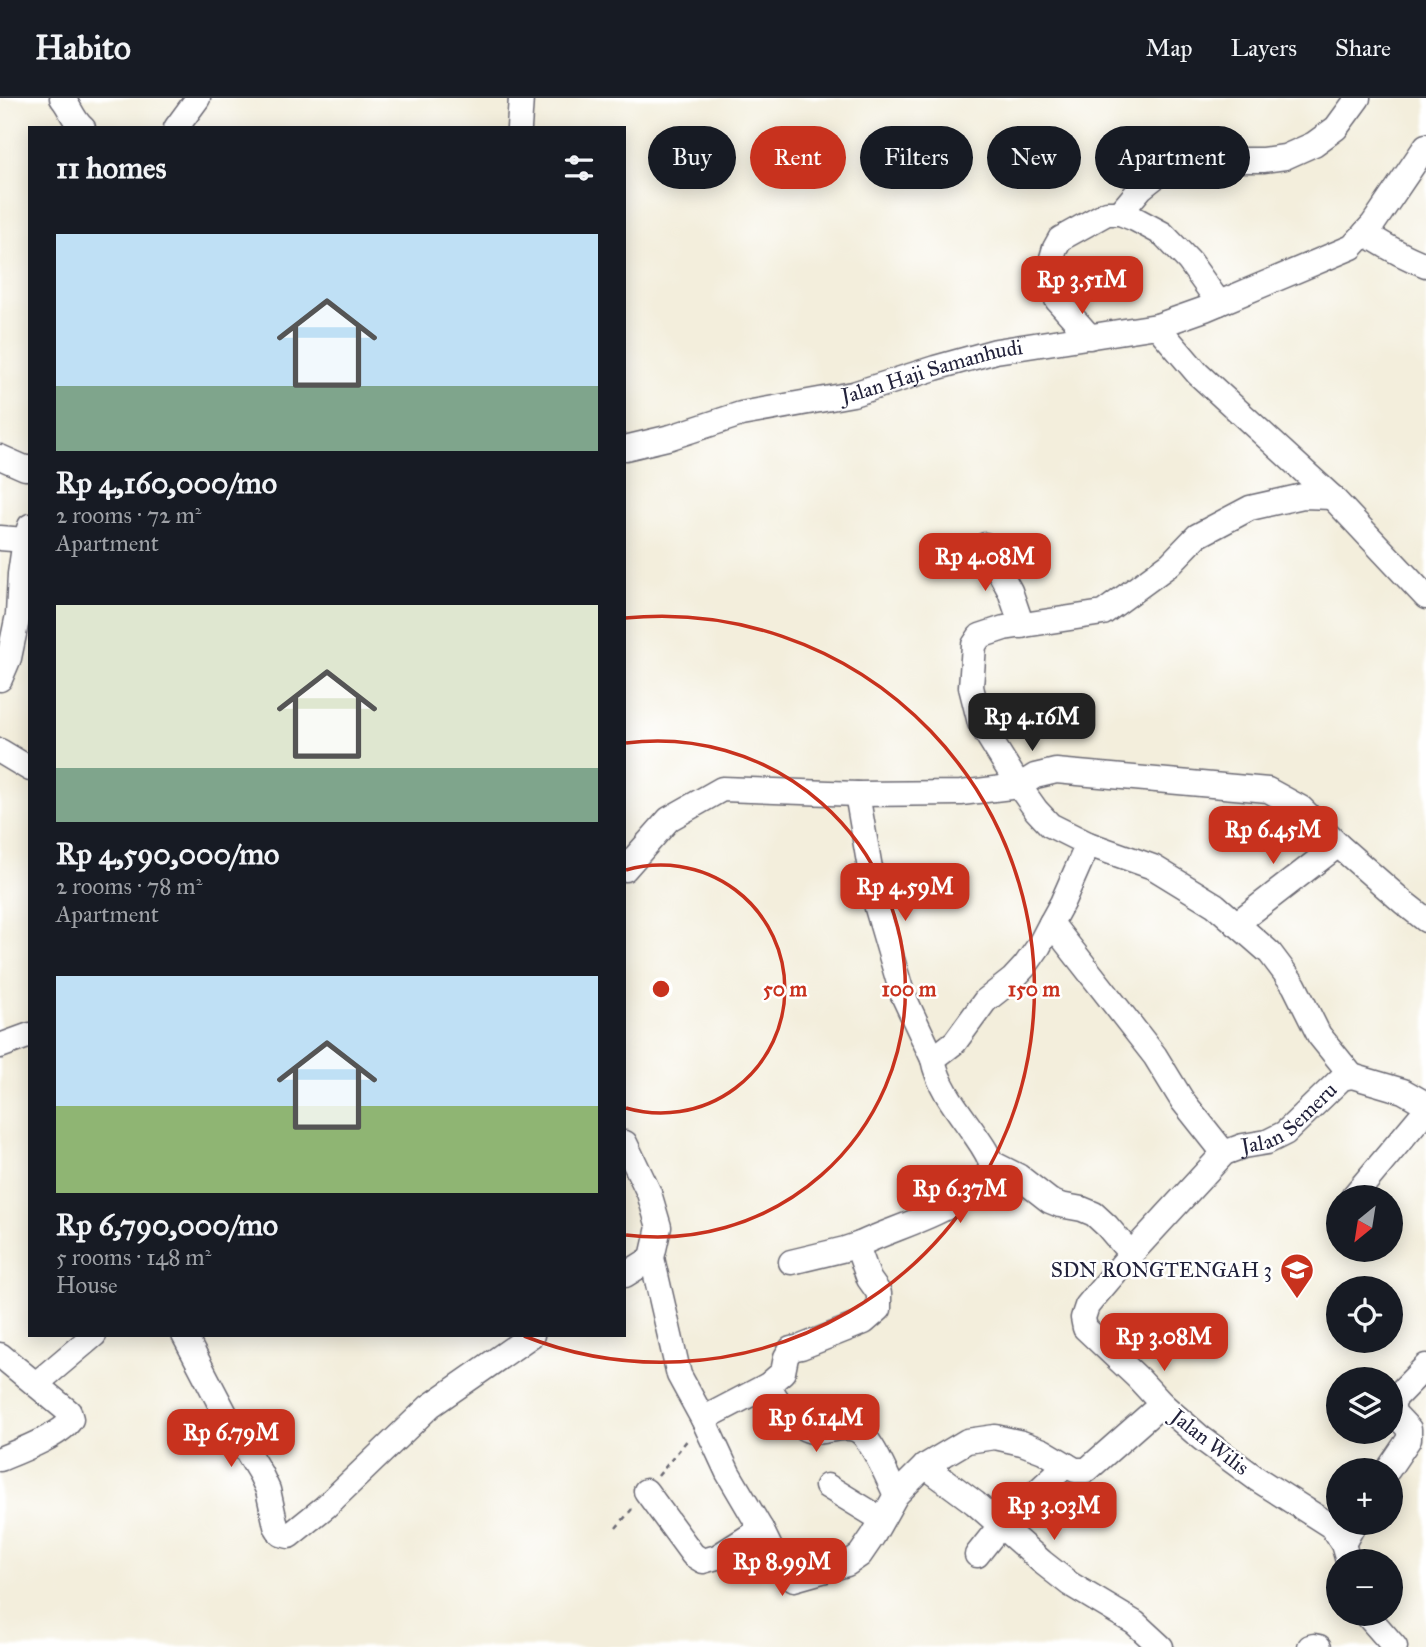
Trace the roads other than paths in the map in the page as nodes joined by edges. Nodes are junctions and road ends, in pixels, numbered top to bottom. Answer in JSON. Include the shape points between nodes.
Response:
{"nodes":[{"id":1,"x":62,"y":98,"type":"edge"},
{"id":2,"x":198,"y":98,"type":"edge"},
{"id":3,"x":521,"y":98,"type":"edge"},
{"id":4,"x":1357,"y":98,"type":"edge"},
{"id":5,"x":81,"y":126,"type":"edge"},
{"id":6,"x":177,"y":126,"type":"edge"},
{"id":7,"x":519,"y":126,"type":"edge"},
{"id":8,"x":1426,"y":146,"type":"edge"},
{"id":9,"x":1120,"y":213,"type":"junction"},
{"id":10,"x":1365,"y":233,"type":"junction"},
{"id":11,"x":1426,"y":265,"type":"edge"},
{"id":12,"x":1219,"y":303,"type":"junction"},
{"id":13,"x":1157,"y":326,"type":"junction"},
{"id":14,"x":1090,"y":337,"type":"junction"},
{"id":15,"x":626,"y":448,"type":"edge"},
{"id":16,"x":0,"y":457,"type":"edge"},
{"id":17,"x":28,"y":468,"type":"edge"},
{"id":18,"x":1332,"y":497,"type":"junction"},
{"id":19,"x":28,"y":533,"type":"edge"},
{"id":20,"x":0,"y":538,"type":"edge"},
{"id":21,"x":985,"y":545,"type":"dead end"},
{"id":22,"x":1426,"y":597,"type":"edge"},
{"id":23,"x":1022,"y":626,"type":"junction"},
{"id":24,"x":0,"y":679,"type":"edge"},
{"id":25,"x":0,"y":751,"type":"edge"},
{"id":26,"x":28,"y":768,"type":"edge"},
{"id":27,"x":1018,"y":786,"type":"junction"},
{"id":28,"x":857,"y":794,"type":"junction"},
{"id":29,"x":1088,"y":844,"type":"junction"},
{"id":30,"x":1338,"y":845,"type":"junction"},
{"id":31,"x":626,"y":868,"type":"edge"},
{"id":32,"x":1426,"y":920,"type":"edge"},
{"id":33,"x":1051,"y":923,"type":"junction"},
{"id":34,"x":1236,"y":923,"type":"junction"},
{"id":35,"x":28,"y":1036,"type":"edge"},
{"id":36,"x":0,"y":1046,"type":"edge"},
{"id":37,"x":933,"y":1059,"type":"junction"},
{"id":38,"x":1352,"y":1076,"type":"junction"},
{"id":39,"x":1426,"y":1107,"type":"edge"},
{"id":40,"x":626,"y":1145,"type":"edge"},
{"id":41,"x":1224,"y":1153,"type":"junction"},
{"id":42,"x":992,"y":1163,"type":"junction"},
{"id":43,"x":1363,"y":1185,"type":"edge"},
{"id":44,"x":860,"y":1244,"type":"junction"},
{"id":45,"x":1131,"y":1254,"type":"junction"},
{"id":46,"x":652,"y":1258,"type":"junction"},
{"id":47,"x":791,"y":1262,"type":"dead end"},
{"id":48,"x":626,"y":1274,"type":"edge"},
{"id":49,"x":92,"y":1337,"type":"edge"},
{"id":50,"x":185,"y":1337,"type":"edge"},
{"id":51,"x":529,"y":1337,"type":"edge"},
{"id":52,"x":0,"y":1355,"type":"edge"},
{"id":53,"x":1426,"y":1366,"type":"edge"},
{"id":54,"x":36,"y":1384,"type":"junction"},
{"id":55,"x":768,"y":1385,"type":"junction"},
{"id":56,"x":1162,"y":1404,"type":"junction"},
{"id":57,"x":703,"y":1419,"type":"junction"},
{"id":58,"x":1396,"y":1458,"type":"edge"},
{"id":59,"x":0,"y":1459,"type":"edge"},
{"id":60,"x":1066,"y":1465,"type":"junction"},
{"id":61,"x":925,"y":1466,"type":"junction"},
{"id":62,"x":827,"y":1486,"type":"dead end"},
{"id":63,"x":646,"y":1491,"type":"road end"},
{"id":64,"x":896,"y":1496,"type":"junction"},
{"id":65,"x":881,"y":1519,"type":"junction"},
{"id":66,"x":1000,"y":1526,"type":"junction"},
{"id":67,"x":761,"y":1529,"type":"junction"},
{"id":68,"x":1343,"y":1549,"type":"edge"},
{"id":69,"x":977,"y":1555,"type":"dead end"},
{"id":70,"x":1377,"y":1626,"type":"edge"},
{"id":71,"x":1161,"y":1647,"type":"edge"},
{"id":72,"x":1310,"y":1647,"type":"edge"},
{"id":73,"x":1319,"y":1647,"type":"edge"},
{"id":74,"x":1395,"y":1647,"type":"edge"}],
"edges":[{"from":1,"to":5,"type":"street"},
{"from":2,"to":6,"type":"street"},
{"from":3,"to":7,"type":"street"},
{"from":4,"to":9,"type":"street","via":[[1336,128],[1314,144],[1285,158],[1200,160],[1165,169]]},
{"from":8,"to":10,"type":"street","name":"Jalan Haji Samanhudi"},
{"from":9,"to":12,"type":"street","via":[[1163,234]]},
{"from":9,"to":14,"type":"street","via":[[1100,215],[1060,239],[1052,258],[1057,300]]},
{"from":10,"to":11,"type":"street"},
{"from":10,"to":12,"type":"street","name":"Jalan Haji Samanhudi","via":[[1352,247]]},
{"from":12,"to":13,"type":"street","name":"Jalan Haji Samanhudi"},
{"from":13,"to":14,"type":"street","name":"Jalan Haji Samanhudi"},
{"from":13,"to":18,"type":"street","via":[[1198,374]]},
{"from":14,"to":15,"type":"street","name":"Jalan Haji Samanhudi","via":[[996,351],[853,394],[741,414]]},
{"from":16,"to":17,"type":"street"},
{"from":18,"to":22,"type":"street"},
{"from":18,"to":23,"type":"street","via":[[1303,496],[1250,508],[1197,536],[1170,564],[1103,612]]},
{"from":19,"to":20,"type":"street"},
{"from":19,"to":24,"type":"street","via":[[18,615]]},
{"from":21,"to":23,"type":"street","via":[[1010,591]]},
{"from":23,"to":27,"type":"street","via":[[980,636],[974,645],[971,687],[980,723]]},
{"from":25,"to":26,"type":"street"},
{"from":27,"to":28,"type":"street","via":[[961,793]]},
{"from":27,"to":29,"type":"street","via":[[1050,825]]},
{"from":27,"to":30,"type":"street","via":[[1056,771],[1268,790],[1301,808]]},
{"from":28,"to":31,"type":"street","via":[[722,789],[668,819]]},
{"from":28,"to":37,"type":"street","via":[[881,920],[902,993]]},
{"from":29,"to":33,"type":"street"},
{"from":29,"to":34,"type":"street","via":[[1153,867]]},
{"from":30,"to":32,"type":"street"},
{"from":30,"to":34,"type":"street"},
{"from":33,"to":37,"type":"street","via":[[1025,966],[985,1001],[955,1042]]},
{"from":33,"to":41,"type":"street","via":[[1155,1055],[1182,1100]]},
{"from":34,"to":38,"type":"street","via":[[1270,953],[1294,985],[1319,1035]]},
{"from":35,"to":36,"type":"street"},
{"from":37,"to":42,"type":"street","via":[[946,1093]]},
{"from":38,"to":39,"type":"street","name":"Jalan Semeru","via":[[1403,1091]]},
{"from":38,"to":41,"type":"street","name":"Jalan Semeru","via":[[1342,1078],[1284,1133]]},
{"from":39,"to":43,"type":"street"},
{"from":40,"to":46,"type":"street","via":[[659,1227]]},
{"from":41,"to":45,"type":"street","name":"Jalan Wilis"},
{"from":42,"to":44,"type":"street","via":[[993,1168],[970,1191],[951,1204]]},
{"from":42,"to":45,"type":"street","via":[[1050,1201],[1094,1213]]},
{"from":44,"to":47,"type":"street"},
{"from":44,"to":55,"type":"street","via":[[869,1279],[879,1293],[879,1309],[864,1322],[791,1349],[783,1372]]},
{"from":45,"to":56,"type":"street","name":"Jalan Wilis","via":[[1087,1307],[1085,1328]]},
{"from":46,"to":48,"type":"street"},
{"from":46,"to":57,"type":"street","via":[[679,1375]]},
{"from":49,"to":54,"type":"street"},
{"from":50,"to":51,"type":"street","via":[[260,1473],[276,1526],[289,1536],[430,1406]]},
{"from":52,"to":54,"type":"street"},
{"from":53,"to":58,"type":"street","via":[[1393,1400],[1393,1412],[1409,1429],[1409,1438]]},
{"from":54,"to":59,"type":"street","via":[[69,1412],[68,1426]]},
{"from":55,"to":57,"type":"street"},
{"from":55,"to":64,"type":"street","via":[[795,1422],[808,1430],[855,1429],[868,1438]]},
{"from":56,"to":60,"type":"street","via":[[1087,1471]]},
{"from":56,"to":68,"type":"street","name":"Jalan Wilis","via":[[1226,1457],[1331,1526]]},
{"from":57,"to":67,"type":"street"},
{"from":60,"to":61,"type":"street","via":[[1043,1451],[995,1437],[967,1441]]},
{"from":60,"to":66,"type":"street"},
{"from":61,"to":64,"type":"street"},
{"from":61,"to":66,"type":"street"},
{"from":62,"to":65,"type":"street"},
{"from":63,"to":67,"type":"street","via":[[703,1561]]},
{"from":64,"to":65,"type":"street"},
{"from":65,"to":67,"type":"street","via":[[860,1555],[847,1564],[794,1579],[781,1570]]},
{"from":66,"to":69,"type":"street"},
{"from":66,"to":71,"type":"street","via":[[1070,1584],[1135,1623]]},
{"from":70,"to":74,"type":"street"},
{"from":72,"to":73,"type":"street"}]}
